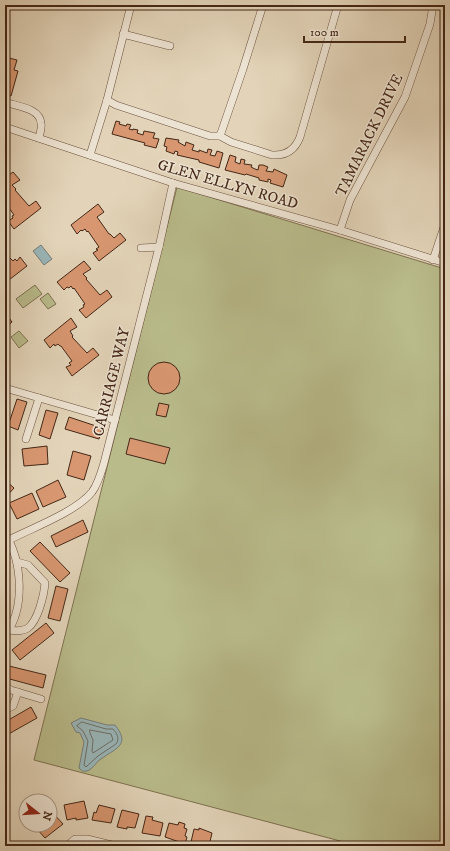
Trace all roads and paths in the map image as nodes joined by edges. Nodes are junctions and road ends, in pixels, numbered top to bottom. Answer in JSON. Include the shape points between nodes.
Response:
{"nodes":[{"id":1,"x":131,"y":5,"type":"edge"},
{"id":2,"x":263,"y":5,"type":"edge"},
{"id":3,"x":338,"y":5,"type":"edge"},
{"id":4,"x":433,"y":5,"type":"edge"},
{"id":5,"x":124,"y":34,"type":"junction"},
{"id":6,"x":170,"y":46,"type":"dead end"},
{"id":7,"x":107,"y":100,"type":"junction"},
{"id":8,"x":5,"y":102,"type":"edge"},
{"id":9,"x":5,"y":127,"type":"edge"},
{"id":10,"x":220,"y":136,"type":"junction"},
{"id":11,"x":39,"y":138,"type":"junction"},
{"id":12,"x":90,"y":155,"type":"junction"},
{"id":13,"x":173,"y":183,"type":"junction"},
{"id":14,"x":445,"y":224,"type":"edge"},
{"id":15,"x":340,"y":230,"type":"junction"},
{"id":16,"x":159,"y":247,"type":"junction"},
{"id":17,"x":141,"y":248,"type":"dead end"},
{"id":18,"x":433,"y":260,"type":"junction"},
{"id":19,"x":445,"y":263,"type":"edge"},
{"id":20,"x":5,"y":388,"type":"edge"},
{"id":21,"x":39,"y":398,"type":"junction"},
{"id":22,"x":115,"y":420,"type":"junction"},
{"id":23,"x":26,"y":439,"type":"dead end"},
{"id":24,"x":7,"y":537,"type":"edge"},
{"id":25,"x":16,"y":562,"type":"junction"},
{"id":26,"x":7,"y":633,"type":"edge"},
{"id":27,"x":5,"y":686,"type":"edge"},
{"id":28,"x":18,"y":692,"type":"junction"},
{"id":29,"x":41,"y":699,"type":"dead end"},
{"id":30,"x":5,"y":710,"type":"edge"},
{"id":31,"x":69,"y":844,"type":"edge"},
{"id":32,"x":116,"y":846,"type":"edge"}],
"edges":[{"from":1,"to":5,"type":"street"},
{"from":2,"to":10,"type":"street"},
{"from":3,"to":10,"type":"street","via":[[295,147],[279,156],[272,155]]},
{"from":4,"to":15,"type":"street","name":"TAMARACK DRIVE","via":[[430,24],[405,97],[350,200]]},
{"from":5,"to":6,"type":"street"},
{"from":5,"to":7,"type":"street"},
{"from":7,"to":10,"type":"street","via":[[210,136]]},
{"from":7,"to":12,"type":"street"},
{"from":8,"to":11,"type":"street","via":[[37,113],[41,124]]},
{"from":9,"to":11,"type":"street","name":"GLEN ELLYN ROAD"},
{"from":11,"to":12,"type":"street","name":"GLEN ELLYN ROAD"},
{"from":12,"to":13,"type":"street","name":"GLEN ELLYN ROAD"},
{"from":13,"to":15,"type":"street","name":"GLEN ELLYN ROAD"},
{"from":13,"to":16,"type":"street","name":"CARRIAGE WAY"},
{"from":14,"to":18,"type":"street"},
{"from":15,"to":18,"type":"street","name":"GLEN ELLYN ROAD"},
{"from":16,"to":17,"type":"street"},
{"from":16,"to":22,"type":"street","name":"CARRIAGE WAY"},
{"from":18,"to":19,"type":"street","name":"GLEN ELLYN ROAD"},
{"from":20,"to":21,"type":"street"},
{"from":21,"to":22,"type":"street"},
{"from":21,"to":23,"type":"street"},
{"from":22,"to":24,"type":"street","name":"CARRIAGE WAY","via":[[101,473],[93,491],[71,509]]},
{"from":24,"to":25,"type":"street"},
{"from":25,"to":26,"type":"street","via":[[18,604]]},
{"from":25,"to":26,"type":"street","via":[[28,565],[45,583],[38,613],[28,628]]},
{"from":27,"to":28,"type":"street"},
{"from":28,"to":29,"type":"street"},
{"from":28,"to":30,"type":"street","via":[[13,706]]},
{"from":31,"to":32,"type":"street","via":[[75,839],[87,838]]}]}
